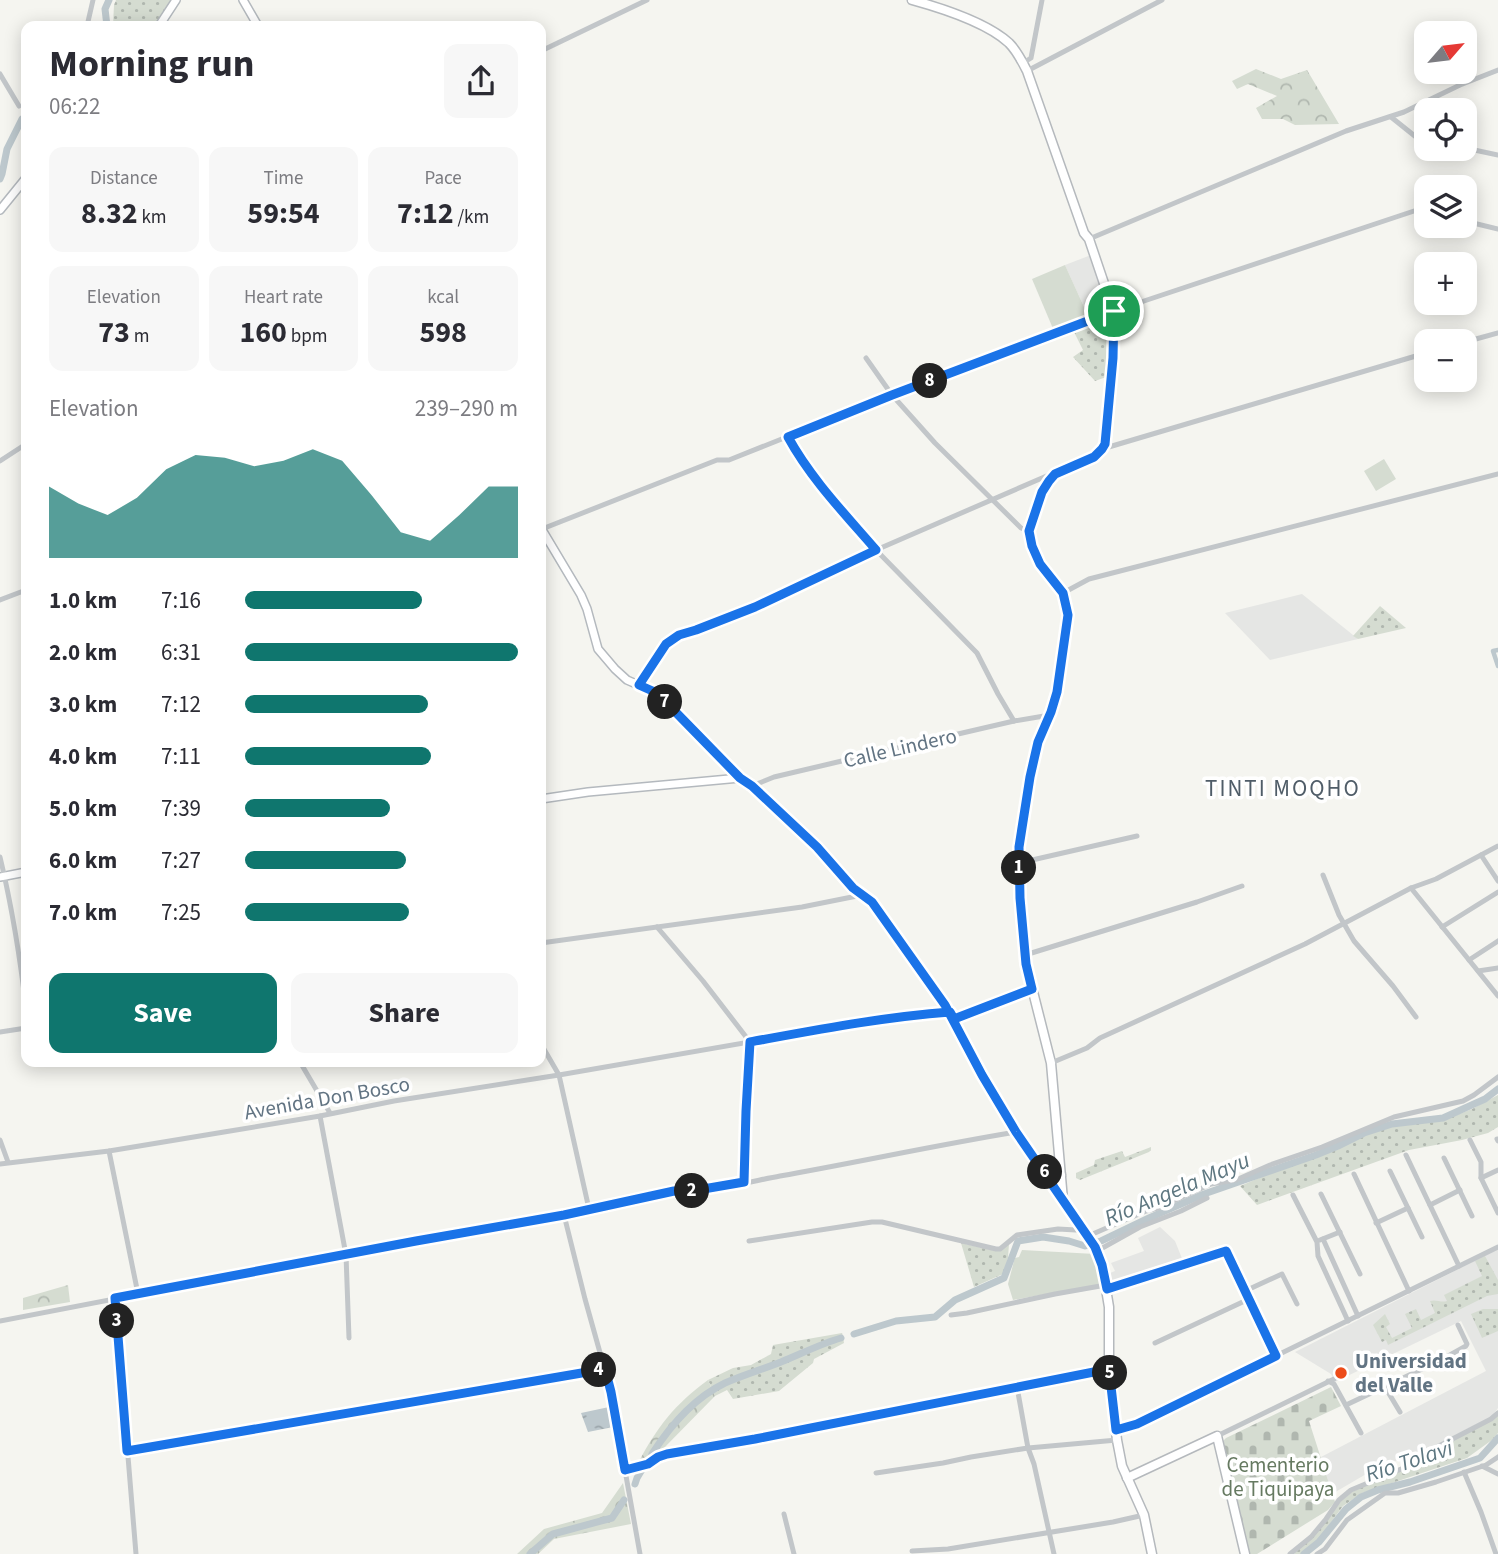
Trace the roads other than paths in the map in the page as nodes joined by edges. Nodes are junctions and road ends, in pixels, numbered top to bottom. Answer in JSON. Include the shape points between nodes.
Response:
{"nodes":[{"id":1,"x":93,"y":0,"type":"edge"},
{"id":2,"x":176,"y":0,"type":"edge"},
{"id":3,"x":243,"y":0,"type":"edge"},
{"id":4,"x":647,"y":0,"type":"edge"},
{"id":5,"x":912,"y":0,"type":"edge"},
{"id":6,"x":929,"y":0,"type":"edge"},
{"id":7,"x":1042,"y":0,"type":"edge"},
{"id":8,"x":1162,"y":0,"type":"edge"},
{"id":9,"x":1152,"y":2,"type":"edge"},
{"id":10,"x":89,"y":21,"type":"edge"},
{"id":11,"x":162,"y":21,"type":"edge"},
{"id":12,"x":255,"y":21,"type":"edge"},
{"id":13,"x":546,"y":49,"type":"edge"},
{"id":14,"x":1027,"y":66,"type":"junction"},
{"id":15,"x":1498,"y":70,"type":"edge"},
{"id":16,"x":0,"y":74,"type":"edge"},
{"id":17,"x":19,"y":106,"type":"dead end"},
{"id":18,"x":1391,"y":117,"type":"junction"},
{"id":19,"x":1414,"y":135,"type":"edge"},
{"id":20,"x":1477,"y":151,"type":"edge"},
{"id":21,"x":1498,"y":155,"type":"edge"},
{"id":22,"x":21,"y":184,"type":"edge"},
{"id":23,"x":0,"y":210,"type":"edge"},
{"id":24,"x":1414,"y":211,"type":"edge"},
{"id":25,"x":1477,"y":223,"type":"edge"},
{"id":26,"x":1498,"y":229,"type":"edge"},
{"id":27,"x":1089,"y":239,"type":"junction"},
{"id":28,"x":1114,"y":311,"type":"junction"},
{"id":29,"x":1498,"y":333,"type":"edge"},
{"id":30,"x":1477,"y":339,"type":"edge"},
{"id":31,"x":1414,"y":357,"type":"edge"},
{"id":32,"x":866,"y":358,"type":"dead end"},
{"id":33,"x":892,"y":395,"type":"junction"},
{"id":34,"x":788,"y":437,"type":"junction"},
{"id":35,"x":21,"y":447,"type":"edge"},
{"id":36,"x":1102,"y":449,"type":"junction"},
{"id":37,"x":0,"y":461,"type":"edge"},
{"id":38,"x":1055,"y":474,"type":"junction"},
{"id":39,"x":1498,"y":474,"type":"edge"},
{"id":40,"x":993,"y":500,"type":"junction"},
{"id":41,"x":546,"y":526,"type":"edge"},
{"id":42,"x":1029,"y":531,"type":"junction"},
{"id":43,"x":546,"y":536,"type":"edge"},
{"id":44,"x":876,"y":550,"type":"junction"},
{"id":45,"x":21,"y":592,"type":"edge"},
{"id":46,"x":1063,"y":593,"type":"junction"},
{"id":47,"x":0,"y":600,"type":"edge"},
{"id":48,"x":639,"y":685,"type":"junction"},
{"id":49,"x":1050,"y":715,"type":"junction"},
{"id":50,"x":1014,"y":721,"type":"junction"},
{"id":51,"x":740,"y":778,"type":"junction"},
{"id":52,"x":752,"y":786,"type":"junction"},
{"id":53,"x":546,"y":798,"type":"edge"},
{"id":54,"x":1137,"y":836,"type":"dead end"},
{"id":55,"x":1498,"y":846,"type":"edge"},
{"id":56,"x":1481,"y":855,"type":"junction"},
{"id":57,"x":0,"y":857,"type":"edge"},
{"id":58,"x":1019,"y":863,"type":"junction"},
{"id":59,"x":21,"y":873,"type":"edge"},
{"id":60,"x":1324,"y":875,"type":"dead end"},
{"id":61,"x":2,"y":877,"type":"edge"},
{"id":62,"x":1498,"y":881,"type":"edge"},
{"id":63,"x":1242,"y":886,"type":"dead end"},
{"id":64,"x":1412,"y":888,"type":"junction"},
{"id":65,"x":1498,"y":892,"type":"edge"},
{"id":66,"x":862,"y":895,"type":"junction"},
{"id":67,"x":1344,"y":922,"type":"junction"},
{"id":68,"x":657,"y":927,"type":"junction"},
{"id":69,"x":1442,"y":927,"type":"junction"},
{"id":70,"x":1498,"y":941,"type":"edge"},
{"id":71,"x":546,"y":942,"type":"edge"},
{"id":72,"x":1025,"y":955,"type":"junction"},
{"id":73,"x":1469,"y":960,"type":"junction"},
{"id":74,"x":21,"y":965,"type":"edge"},
{"id":75,"x":1498,"y":968,"type":"edge"},
{"id":76,"x":1478,"y":971,"type":"junction"},
{"id":77,"x":1032,"y":989,"type":"junction"},
{"id":78,"x":1498,"y":996,"type":"edge"},
{"id":79,"x":952,"y":1016,"type":"junction"},
{"id":80,"x":1416,"y":1017,"type":"dead end"},
{"id":81,"x":21,"y":1029,"type":"edge"},
{"id":82,"x":0,"y":1032,"type":"edge"},
{"id":83,"x":750,"y":1042,"type":"junction"},
{"id":84,"x":546,"y":1053,"type":"edge"},
{"id":85,"x":1051,"y":1063,"type":"junction"},
{"id":86,"x":303,"y":1067,"type":"edge"},
{"id":87,"x":559,"y":1075,"type":"junction"},
{"id":88,"x":1498,"y":1077,"type":"edge"},
{"id":89,"x":330,"y":1113,"type":"junction"},
{"id":90,"x":320,"y":1116,"type":"junction"},
{"id":91,"x":1016,"y":1132,"type":"junction"},
{"id":92,"x":0,"y":1140,"type":"edge"},
{"id":93,"x":1470,"y":1140,"type":"dead end"},
{"id":94,"x":109,"y":1151,"type":"junction"},
{"id":95,"x":1406,"y":1155,"type":"dead end"},
{"id":96,"x":1444,"y":1158,"type":"dead end"},
{"id":97,"x":8,"y":1162,"type":"junction"},
{"id":98,"x":0,"y":1164,"type":"edge"},
{"id":99,"x":1498,"y":1170,"type":"edge"},
{"id":100,"x":1390,"y":1171,"type":"dead end"},
{"id":101,"x":1354,"y":1174,"type":"dead end"},
{"id":102,"x":1061,"y":1175,"type":"junction"},
{"id":103,"x":1481,"y":1178,"type":"junction"},
{"id":104,"x":1051,"y":1181,"type":"junction"},
{"id":105,"x":744,"y":1182,"type":"junction"},
{"id":106,"x":1460,"y":1190,"type":"junction"},
{"id":107,"x":1321,"y":1194,"type":"dead end"},
{"id":108,"x":1293,"y":1195,"type":"dead end"},
{"id":109,"x":1207,"y":1198,"type":"dead end"},
{"id":110,"x":1063,"y":1200,"type":"junction"},
{"id":111,"x":1430,"y":1205,"type":"junction"},
{"id":112,"x":1408,"y":1208,"type":"junction"},
{"id":113,"x":589,"y":1209,"type":"junction"},
{"id":114,"x":1498,"y":1213,"type":"edge"},
{"id":115,"x":564,"y":1215,"type":"junction"},
{"id":116,"x":1472,"y":1216,"type":"dead end"},
{"id":117,"x":1376,"y":1223,"type":"junction"},
{"id":118,"x":1082,"y":1227,"type":"junction"},
{"id":119,"x":1340,"y":1232,"type":"junction"},
{"id":120,"x":1422,"y":1237,"type":"dead end"},
{"id":121,"x":749,"y":1241,"type":"dead end"},
{"id":122,"x":1320,"y":1241,"type":"junction"},
{"id":123,"x":1093,"y":1244,"type":"junction"},
{"id":124,"x":1498,"y":1247,"type":"edge"},
{"id":125,"x":346,"y":1255,"type":"junction"},
{"id":126,"x":1459,"y":1266,"type":"junction"},
{"id":127,"x":1360,"y":1274,"type":"dead end"},
{"id":128,"x":1106,"y":1287,"type":"junction"},
{"id":129,"x":1409,"y":1291,"type":"junction"},
{"id":130,"x":1245,"y":1292,"type":"junction"},
{"id":131,"x":138,"y":1294,"type":"junction"},
{"id":132,"x":115,"y":1298,"type":"junction"},
{"id":133,"x":1249,"y":1299,"type":"junction"},
{"id":134,"x":1297,"y":1304,"type":"dead end"},
{"id":135,"x":951,"y":1315,"type":"dead end"},
{"id":136,"x":1358,"y":1316,"type":"junction"},
{"id":137,"x":0,"y":1321,"type":"edge"},
{"id":138,"x":1348,"y":1321,"type":"junction"},
{"id":139,"x":1458,"y":1325,"type":"dead end"},
{"id":140,"x":349,"y":1338,"type":"dead end"},
{"id":141,"x":1155,"y":1343,"type":"dead end"},
{"id":142,"x":1276,"y":1356,"type":"junction"},
{"id":143,"x":605,"y":1369,"type":"junction"},
{"id":144,"x":1109,"y":1369,"type":"junction"},
{"id":145,"x":1017,"y":1387,"type":"junction"},
{"id":146,"x":1385,"y":1387,"type":"junction"},
{"id":147,"x":1346,"y":1405,"type":"junction"},
{"id":148,"x":1400,"y":1412,"type":"dead end"},
{"id":149,"x":1498,"y":1413,"type":"edge"},
{"id":150,"x":1116,"y":1430,"type":"junction"},
{"id":151,"x":1361,"y":1433,"type":"dead end"},
{"id":152,"x":1217,"y":1436,"type":"junction"},
{"id":153,"x":1117,"y":1440,"type":"junction"},
{"id":154,"x":1028,"y":1448,"type":"junction"},
{"id":155,"x":127,"y":1451,"type":"junction"},
{"id":156,"x":1498,"y":1457,"type":"edge"},
{"id":157,"x":1482,"y":1466,"type":"junction"},
{"id":158,"x":625,"y":1470,"type":"junction"},
{"id":159,"x":1464,"y":1472,"type":"junction"},
{"id":160,"x":876,"y":1473,"type":"dead end"},
{"id":161,"x":1498,"y":1474,"type":"edge"},
{"id":162,"x":1127,"y":1478,"type":"junction"},
{"id":163,"x":784,"y":1514,"type":"dead end"},
{"id":164,"x":1143,"y":1515,"type":"junction"},
{"id":165,"x":1049,"y":1531,"type":"junction"},
{"id":166,"x":964,"y":1546,"type":"junction"},
{"id":167,"x":912,"y":1551,"type":"dead end"},
{"id":168,"x":1326,"y":1552,"type":"edge"},
{"id":169,"x":136,"y":1554,"type":"edge"},
{"id":170,"x":640,"y":1554,"type":"edge"},
{"id":171,"x":794,"y":1554,"type":"edge"},
{"id":172,"x":966,"y":1554,"type":"edge"},
{"id":173,"x":1054,"y":1554,"type":"edge"},
{"id":174,"x":1152,"y":1554,"type":"edge"},
{"id":175,"x":1245,"y":1554,"type":"edge"},
{"id":176,"x":1290,"y":1554,"type":"edge"},
{"id":177,"x":1317,"y":1554,"type":"edge"},
{"id":178,"x":1496,"y":1554,"type":"edge"}],
"edges":[{"from":1,"to":10,"type":"street"},
{"from":2,"to":11,"type":"street"},
{"from":3,"to":12,"type":"street"},
{"from":4,"to":13,"type":"street"},
{"from":5,"to":14,"type":"main road","via":[[952,12],[995,33]]},
{"from":6,"to":14,"type":"main road","via":[[953,6],[1004,33]]},
{"from":7,"to":14,"type":"street"},
{"from":8,"to":9,"type":"street"},
{"from":9,"to":14,"type":"street"},
{"from":14,"to":27,"type":"main road"},
{"from":15,"to":18,"type":"street"},
{"from":16,"to":17,"type":"street"},
{"from":18,"to":19,"type":"street"},
{"from":18,"to":27,"type":"street","via":[[1346,131]]},
{"from":20,"to":21,"type":"street"},
{"from":22,"to":23,"type":"street"},
{"from":24,"to":28,"type":"street"},
{"from":25,"to":26,"type":"street"},
{"from":27,"to":28,"type":"main road"},
{"from":28,"to":33,"type":"street"},
{"from":28,"to":36,"type":"main road"},
{"from":29,"to":30,"type":"street"},
{"from":31,"to":36,"type":"street"},
{"from":32,"to":33,"type":"street"},
{"from":33,"to":34,"type":"street"},
{"from":33,"to":40,"type":"street"},
{"from":34,"to":41,"type":"street"},
{"from":34,"to":44,"type":"street"},
{"from":35,"to":37,"type":"street"},
{"from":36,"to":38,"type":"main road"},
{"from":38,"to":40,"type":"street"},
{"from":38,"to":42,"type":"main road","via":[[1042,492]]},
{"from":39,"to":46,"type":"street","via":[[1089,579]]},
{"from":40,"to":42,"type":"street"},
{"from":40,"to":44,"type":"street"},
{"from":42,"to":46,"type":"main road","via":[[1040,564]]},
{"from":43,"to":48,"type":"street","via":[[581,595],[598,649],[621,676]]},
{"from":44,"to":48,"type":"street","via":[[755,607],[679,635],[666,644]]},
{"from":44,"to":50,"type":"street","via":[[977,653]]},
{"from":45,"to":47,"type":"street"},
{"from":46,"to":49,"type":"main road","via":[[1068,615]]},
{"from":48,"to":51,"type":"street","via":[[657,693]]},
{"from":49,"to":50,"type":"street","name":"Calle Lindero"},
{"from":49,"to":58,"type":"main road","via":[[1039,737],[1030,777]]},
{"from":50,"to":52,"type":"street","name":"Calle Lindero"},
{"from":51,"to":52,"type":"street"},
{"from":51,"to":53,"type":"street"},
{"from":52,"to":66,"type":"street"},
{"from":54,"to":58,"type":"street"},
{"from":55,"to":56,"type":"street"},
{"from":56,"to":62,"type":"street"},
{"from":56,"to":64,"type":"street"},
{"from":57,"to":61,"type":"street"},
{"from":58,"to":72,"type":"main road"},
{"from":59,"to":61,"type":"street"},
{"from":60,"to":67,"type":"street"},
{"from":61,"to":74,"type":"street"},
{"from":63,"to":72,"type":"street"},
{"from":64,"to":67,"type":"street"},
{"from":64,"to":69,"type":"street"},
{"from":65,"to":69,"type":"street"},
{"from":66,"to":68,"type":"street"},
{"from":66,"to":79,"type":"street","via":[[872,902]]},
{"from":67,"to":80,"type":"street","via":[[1354,941]]},
{"from":67,"to":85,"type":"street"},
{"from":68,"to":71,"type":"street"},
{"from":68,"to":83,"type":"street"},
{"from":69,"to":73,"type":"street"},
{"from":70,"to":73,"type":"street"},
{"from":72,"to":77,"type":"main road"},
{"from":73,"to":76,"type":"street"},
{"from":75,"to":76,"type":"street"},
{"from":76,"to":78,"type":"street"},
{"from":77,"to":79,"type":"street","name":"Avenida Don Bosco"},
{"from":77,"to":85,"type":"main road"},
{"from":79,"to":83,"type":"street","name":"Avenida Don Bosco","via":[[848,1025]]},
{"from":79,"to":91,"type":"street"},
{"from":81,"to":82,"type":"street"},
{"from":83,"to":87,"type":"street","name":"Avenida Don Bosco"},
{"from":83,"to":105,"type":"street"},
{"from":84,"to":87,"type":"street"},
{"from":85,"to":102,"type":"main road"},
{"from":86,"to":89,"type":"street"},
{"from":87,"to":89,"type":"street","name":"Avenida Don Bosco"},
{"from":87,"to":113,"type":"street"},
{"from":88,"to":123,"type":"street","via":[[1463,1101],[1394,1116],[1236,1181],[1211,1184],[1146,1211]]},
{"from":89,"to":90,"type":"street","name":"Avenida Don Bosco"},
{"from":90,"to":94,"type":"street","name":"Avenida Don Bosco"},
{"from":90,"to":125,"type":"street"},
{"from":91,"to":104,"type":"street"},
{"from":91,"to":105,"type":"street"},
{"from":92,"to":97,"type":"street"},
{"from":93,"to":103,"type":"street"},
{"from":94,"to":97,"type":"street","name":"Avenida Don Bosco"},
{"from":94,"to":131,"type":"street"},
{"from":95,"to":111,"type":"street"},
{"from":96,"to":106,"type":"street"},
{"from":97,"to":98,"type":"street","name":"Avenida Don Bosco"},
{"from":99,"to":103,"type":"street"},
{"from":100,"to":112,"type":"street"},
{"from":101,"to":117,"type":"street"},
{"from":102,"to":104,"type":"main road"},
{"from":102,"to":110,"type":"main road"},
{"from":103,"to":114,"type":"street"},
{"from":104,"to":110,"type":"street"},
{"from":105,"to":113,"type":"street"},
{"from":106,"to":111,"type":"street"},
{"from":106,"to":116,"type":"street"},
{"from":107,"to":119,"type":"street"},
{"from":108,"to":122,"type":"street"},
{"from":109,"to":123,"type":"street"},
{"from":110,"to":118,"type":"main road"},
{"from":111,"to":126,"type":"street"},
{"from":112,"to":117,"type":"street"},
{"from":112,"to":120,"type":"street"},
{"from":113,"to":115,"type":"street"},
{"from":115,"to":125,"type":"street"},
{"from":115,"to":143,"type":"street"},
{"from":117,"to":129,"type":"street"},
{"from":118,"to":121,"type":"street","via":[[1017,1235],[996,1250],[882,1222]]},
{"from":118,"to":123,"type":"main road"},
{"from":119,"to":122,"type":"street"},
{"from":119,"to":127,"type":"street"},
{"from":122,"to":136,"type":"street"},
{"from":122,"to":138,"type":"street","via":[[1318,1256]]},
{"from":123,"to":128,"type":"main road"},
{"from":124,"to":126,"type":"street"},
{"from":125,"to":131,"type":"street"},
{"from":125,"to":140,"type":"street"},
{"from":126,"to":129,"type":"street"},
{"from":128,"to":130,"type":"street","via":[[1226,1251]]},
{"from":128,"to":135,"type":"street"},
{"from":128,"to":144,"type":"main road"},
{"from":129,"to":136,"type":"street"},
{"from":130,"to":133,"type":"street"},
{"from":130,"to":134,"type":"street","via":[[1282,1274]]},
{"from":131,"to":132,"type":"street"},
{"from":132,"to":137,"type":"street"},
{"from":132,"to":155,"type":"street"},
{"from":133,"to":141,"type":"street"},
{"from":133,"to":142,"type":"street"},
{"from":136,"to":138,"type":"street"},
{"from":138,"to":142,"type":"street"},
{"from":139,"to":146,"type":"street","via":[[1466,1346]]},
{"from":142,"to":150,"type":"street"},
{"from":143,"to":155,"type":"street"},
{"from":143,"to":158,"type":"street"},
{"from":144,"to":145,"type":"street"},
{"from":144,"to":150,"type":"main road"},
{"from":145,"to":154,"type":"street"},
{"from":145,"to":158,"type":"street","via":[[667,1454]]},
{"from":146,"to":147,"type":"street"},
{"from":146,"to":148,"type":"street"},
{"from":147,"to":151,"type":"street"},
{"from":147,"to":152,"type":"street","via":[[1331,1379]]},
{"from":149,"to":176,"type":"street","via":[[1406,1467],[1351,1490]]},
{"from":150,"to":153,"type":"main road"},
{"from":152,"to":162,"type":"main road"},
{"from":152,"to":175,"type":"main road"},
{"from":153,"to":154,"type":"street"},
{"from":153,"to":162,"type":"main road"},
{"from":154,"to":160,"type":"street"},
{"from":154,"to":165,"type":"street"},
{"from":155,"to":169,"type":"street"},
{"from":156,"to":157,"type":"street"},
{"from":157,"to":159,"type":"street"},
{"from":157,"to":161,"type":"street"},
{"from":158,"to":170,"type":"street"},
{"from":159,"to":168,"type":"street","via":[[1385,1493],[1347,1520]]},
{"from":159,"to":178,"type":"street"},
{"from":162,"to":164,"type":"main road"},
{"from":163,"to":171,"type":"street"},
{"from":164,"to":165,"type":"street"},
{"from":164,"to":174,"type":"main road"},
{"from":165,"to":166,"type":"street"},
{"from":165,"to":173,"type":"street"},
{"from":166,"to":167,"type":"street"},
{"from":166,"to":172,"type":"street"},
{"from":168,"to":177,"type":"street"}]}
